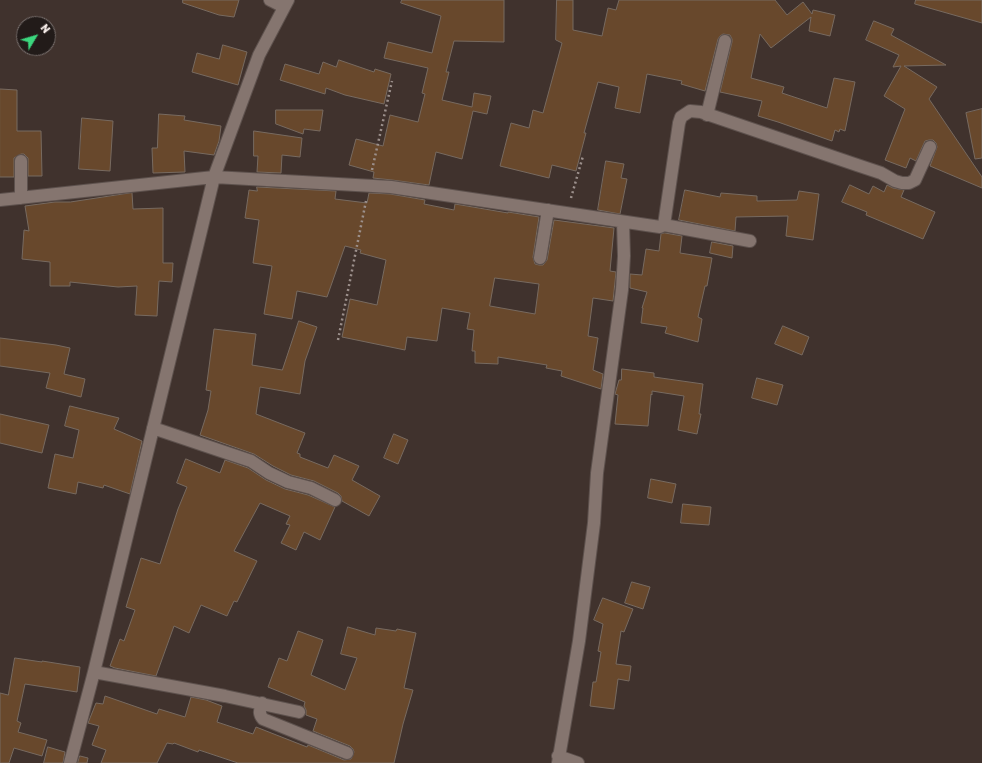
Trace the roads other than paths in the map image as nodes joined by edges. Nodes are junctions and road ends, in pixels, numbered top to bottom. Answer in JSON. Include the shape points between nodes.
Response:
{"nodes":[{"id":1,"x":270,"y":0,"type":"edge"},
{"id":2,"x":286,"y":3,"type":"edge"},
{"id":3,"x":725,"y":41,"type":"dead end"},
{"id":4,"x":707,"y":115,"type":"junction"},
{"id":5,"x":930,"y":147,"type":"dead end"},
{"id":6,"x":21,"y":161,"type":"dead end"},
{"id":7,"x":214,"y":177,"type":"junction"},
{"id":8,"x":21,"y":198,"type":"junction"},
{"id":9,"x":0,"y":200,"type":"edge"},
{"id":10,"x":548,"y":210,"type":"junction"},
{"id":11,"x":623,"y":222,"type":"junction"},
{"id":12,"x":664,"y":225,"type":"junction"},
{"id":13,"x":750,"y":241,"type":"dead end"},
{"id":14,"x":540,"y":258,"type":"dead end"},
{"id":15,"x":153,"y":428,"type":"junction"},
{"id":16,"x":335,"y":500,"type":"dead end"},
{"id":17,"x":94,"y":672,"type":"junction"},
{"id":18,"x":262,"y":704,"type":"junction"},
{"id":19,"x":299,"y":712,"type":"dead end"},
{"id":20,"x":347,"y":753,"type":"dead end"},
{"id":21,"x":558,"y":759,"type":"edge"},
{"id":22,"x":70,"y":763,"type":"edge"},
{"id":23,"x":578,"y":763,"type":"edge"}],
"edges":[{"from":1,"to":2,"type":"street"},
{"from":2,"to":7,"type":"street","via":[[259,55]]},
{"from":3,"to":4,"type":"street"},
{"from":4,"to":5,"type":"street","via":[[881,173],[902,183],[909,184],[915,180]]},
{"from":4,"to":12,"type":"street","via":[[690,111],[681,117]]},
{"from":6,"to":8,"type":"street"},
{"from":7,"to":8,"type":"street"},
{"from":7,"to":10,"type":"street","via":[[391,187]]},
{"from":7,"to":15,"type":"street"},
{"from":8,"to":9,"type":"street"},
{"from":10,"to":11,"type":"street"},
{"from":10,"to":14,"type":"street"},
{"from":11,"to":12,"type":"street","via":[[659,227]]},
{"from":11,"to":21,"type":"street","via":[[622,290],[597,473],[594,523],[579,641]]},
{"from":12,"to":13,"type":"street"},
{"from":15,"to":16,"type":"street","via":[[251,461],[288,482],[311,488]]},
{"from":15,"to":17,"type":"street"},
{"from":17,"to":18,"type":"street"},
{"from":17,"to":22,"type":"street"},
{"from":18,"to":19,"type":"street"},
{"from":18,"to":20,"type":"street","via":[[259,712],[263,719]]},
{"from":21,"to":23,"type":"street"}]}
